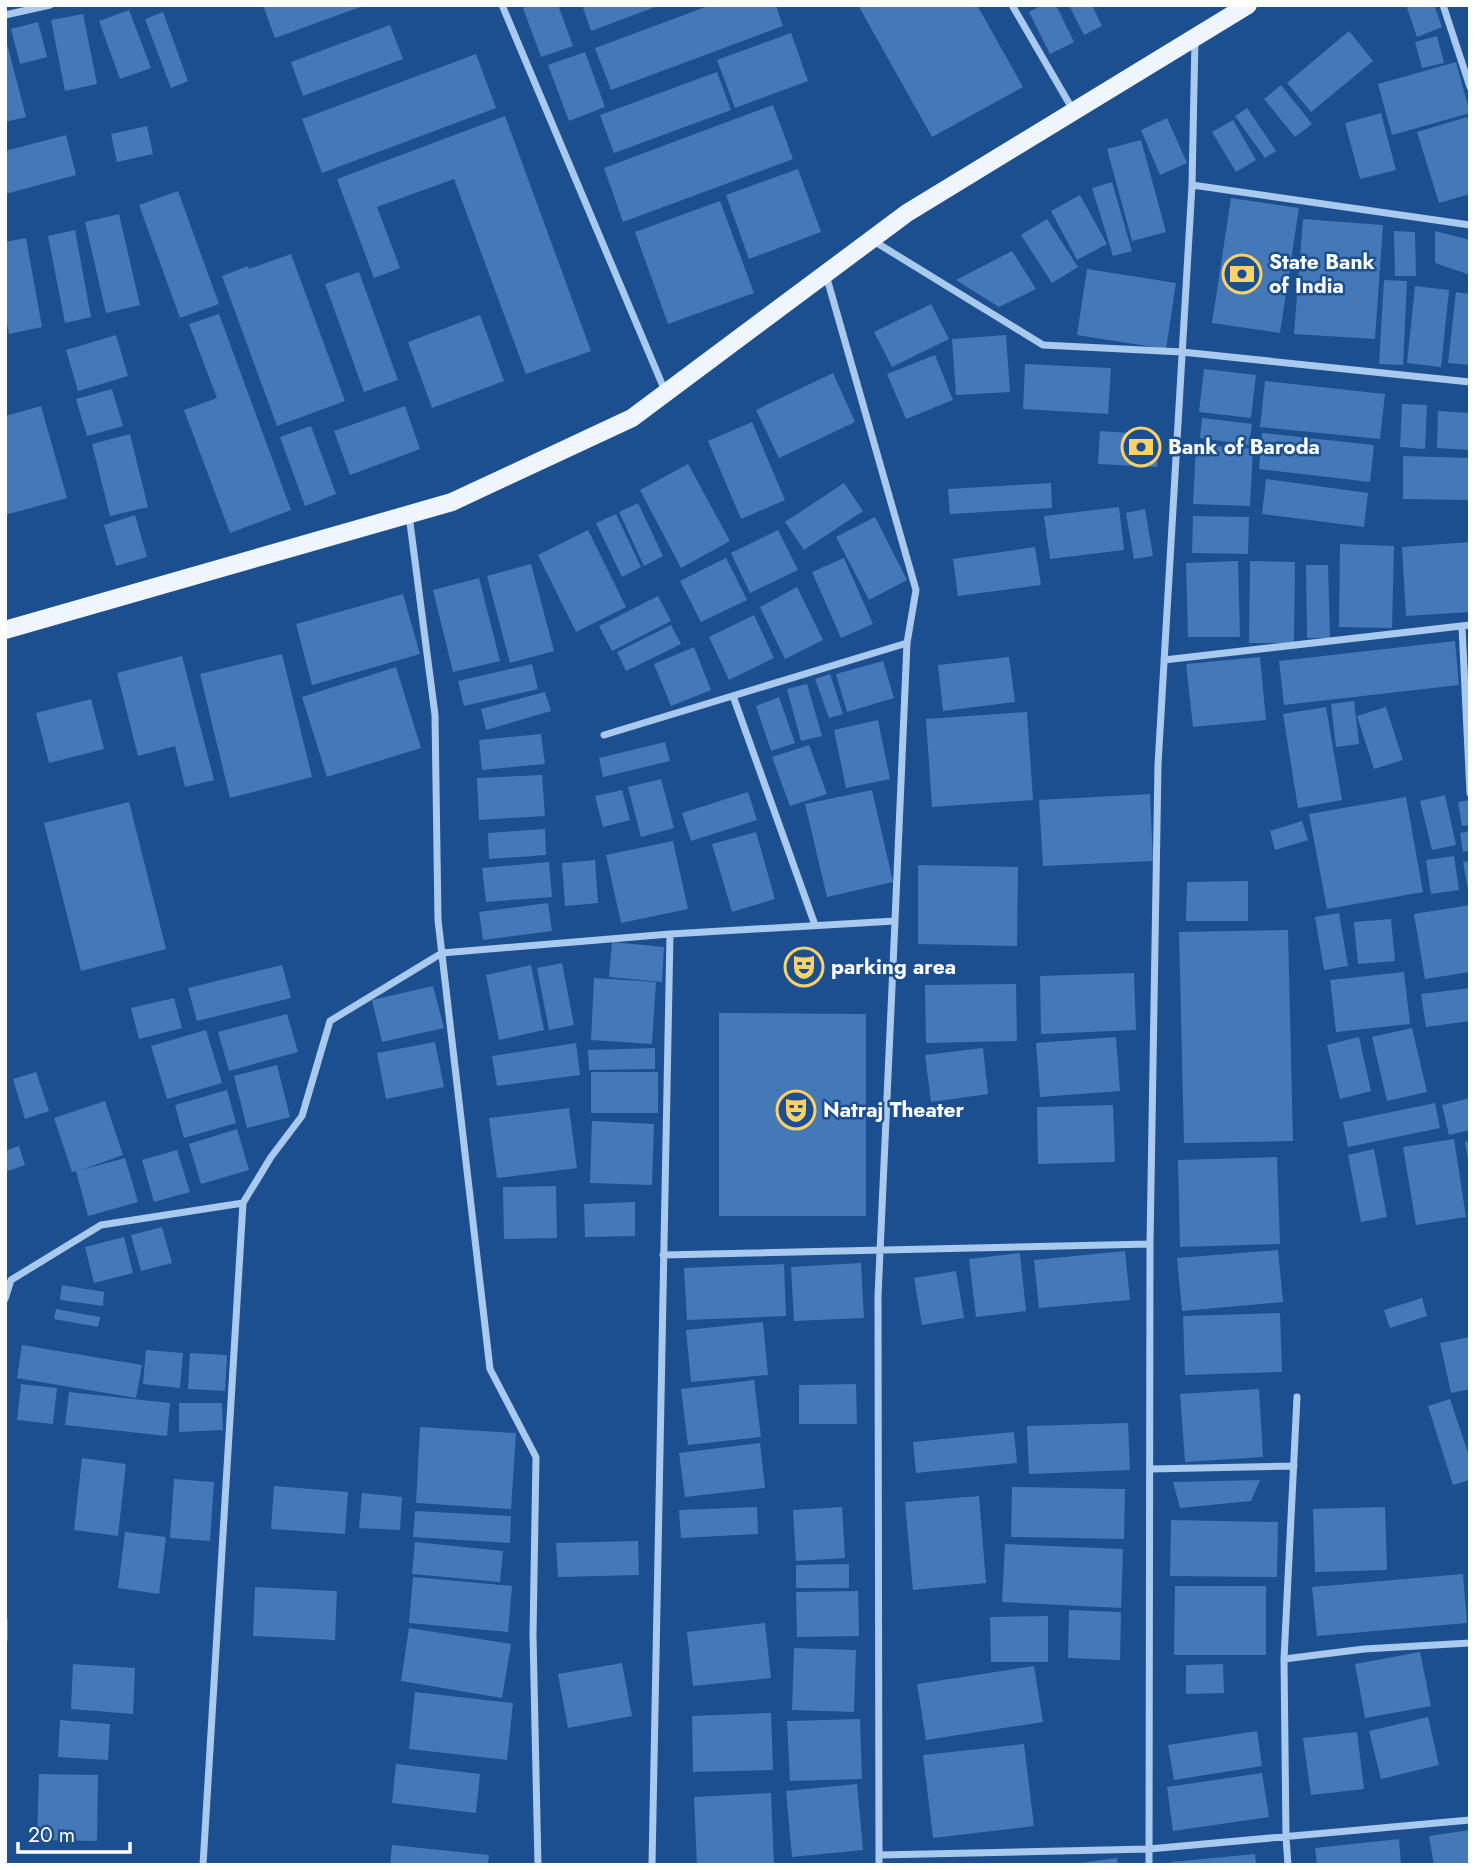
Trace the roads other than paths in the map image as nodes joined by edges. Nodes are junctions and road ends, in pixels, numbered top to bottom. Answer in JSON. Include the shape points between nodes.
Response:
{"nodes":[{"id":1,"x":50,"y":5,"type":"edge"},
{"id":2,"x":502,"y":5,"type":"edge"},
{"id":3,"x":1012,"y":5,"type":"edge"},
{"id":4,"x":1248,"y":5,"type":"edge"},
{"id":5,"x":1443,"y":5,"type":"edge"},
{"id":6,"x":5,"y":15,"type":"edge"},
{"id":7,"x":1195,"y":38,"type":"junction"},
{"id":8,"x":1470,"y":87,"type":"edge"},
{"id":9,"x":1074,"y":112,"type":"junction"},
{"id":10,"x":1192,"y":185,"type":"junction"},
{"id":11,"x":1470,"y":225,"type":"edge"},
{"id":12,"x":872,"y":240,"type":"junction"},
{"id":13,"x":825,"y":274,"type":"junction"},
{"id":14,"x":1182,"y":352,"type":"junction"},
{"id":15,"x":1470,"y":382,"type":"edge"},
{"id":16,"x":666,"y":393,"type":"junction"},
{"id":17,"x":409,"y":514,"type":"junction"},
{"id":18,"x":1466,"y":626,"type":"edge"},
{"id":19,"x":5,"y":630,"type":"edge"},
{"id":20,"x":907,"y":643,"type":"junction"},
{"id":21,"x":1164,"y":660,"type":"junction"},
{"id":22,"x":733,"y":696,"type":"junction"},
{"id":23,"x":604,"y":735,"type":"dead end"},
{"id":24,"x":1470,"y":793,"type":"edge"},
{"id":25,"x":895,"y":921,"type":"junction"},
{"id":26,"x":815,"y":925,"type":"junction"},
{"id":27,"x":670,"y":934,"type":"junction"},
{"id":28,"x":442,"y":953,"type":"junction"},
{"id":29,"x":243,"y":1203,"type":"junction"},
{"id":30,"x":1150,"y":1244,"type":"junction"},
{"id":31,"x":880,"y":1250,"type":"junction"},
{"id":32,"x":663,"y":1255,"type":"junction"},
{"id":33,"x":5,"y":1298,"type":"edge"},
{"id":34,"x":1297,"y":1398,"type":"dead end"},
{"id":35,"x":1294,"y":1466,"type":"junction"},
{"id":36,"x":1150,"y":1469,"type":"junction"},
{"id":37,"x":1470,"y":1643,"type":"edge"},
{"id":38,"x":1284,"y":1659,"type":"junction"},
{"id":39,"x":1470,"y":1820,"type":"edge"},
{"id":40,"x":1286,"y":1837,"type":"junction"},
{"id":41,"x":1149,"y":1849,"type":"junction"},
{"id":42,"x":879,"y":1855,"type":"junction"},
{"id":43,"x":203,"y":1865,"type":"edge"},
{"id":44,"x":538,"y":1865,"type":"edge"},
{"id":45,"x":652,"y":1865,"type":"edge"},
{"id":46,"x":879,"y":1865,"type":"edge"},
{"id":47,"x":1149,"y":1865,"type":"edge"},
{"id":48,"x":1288,"y":1865,"type":"edge"}],
"edges":[{"from":1,"to":6,"type":"street"},
{"from":2,"to":16,"type":"street"},
{"from":3,"to":9,"type":"street"},
{"from":4,"to":7,"type":"main road"},
{"from":5,"to":8,"type":"street"},
{"from":7,"to":9,"type":"main road"},
{"from":7,"to":10,"type":"street"},
{"from":9,"to":12,"type":"main road","via":[[907,213]]},
{"from":10,"to":11,"type":"street"},
{"from":10,"to":14,"type":"street"},
{"from":12,"to":13,"type":"main road"},
{"from":12,"to":14,"type":"street","via":[[1043,345]]},
{"from":13,"to":16,"type":"main road"},
{"from":13,"to":20,"type":"street","via":[[916,590]]},
{"from":14,"to":15,"type":"street"},
{"from":14,"to":21,"type":"street"},
{"from":16,"to":17,"type":"main road","via":[[632,418],[452,502]]},
{"from":17,"to":19,"type":"main road"},
{"from":17,"to":28,"type":"street","via":[[435,715]]},
{"from":18,"to":21,"type":"street"},
{"from":18,"to":24,"type":"street"},
{"from":20,"to":22,"type":"street"},
{"from":20,"to":25,"type":"street"},
{"from":21,"to":30,"type":"street"},
{"from":22,"to":23,"type":"street"},
{"from":22,"to":26,"type":"street"},
{"from":25,"to":26,"type":"street"},
{"from":25,"to":31,"type":"street"},
{"from":26,"to":27,"type":"street"},
{"from":27,"to":28,"type":"street"},
{"from":27,"to":32,"type":"street"},
{"from":28,"to":29,"type":"street","via":[[330,1021],[302,1116]]},
{"from":28,"to":44,"type":"street","via":[[490,1369],[536,1457],[533,1634]]},
{"from":29,"to":33,"type":"street","via":[[101,1225],[11,1280]]},
{"from":29,"to":43,"type":"street"},
{"from":30,"to":31,"type":"street"},
{"from":30,"to":36,"type":"street"},
{"from":31,"to":32,"type":"street"},
{"from":31,"to":42,"type":"street"},
{"from":32,"to":45,"type":"street"},
{"from":34,"to":35,"type":"street"},
{"from":35,"to":36,"type":"street"},
{"from":35,"to":38,"type":"street"},
{"from":36,"to":41,"type":"street"},
{"from":37,"to":38,"type":"street"},
{"from":38,"to":40,"type":"street"},
{"from":39,"to":40,"type":"street"},
{"from":40,"to":41,"type":"street"},
{"from":40,"to":48,"type":"street"},
{"from":41,"to":42,"type":"street"},
{"from":41,"to":47,"type":"street"},
{"from":42,"to":46,"type":"street"}]}
